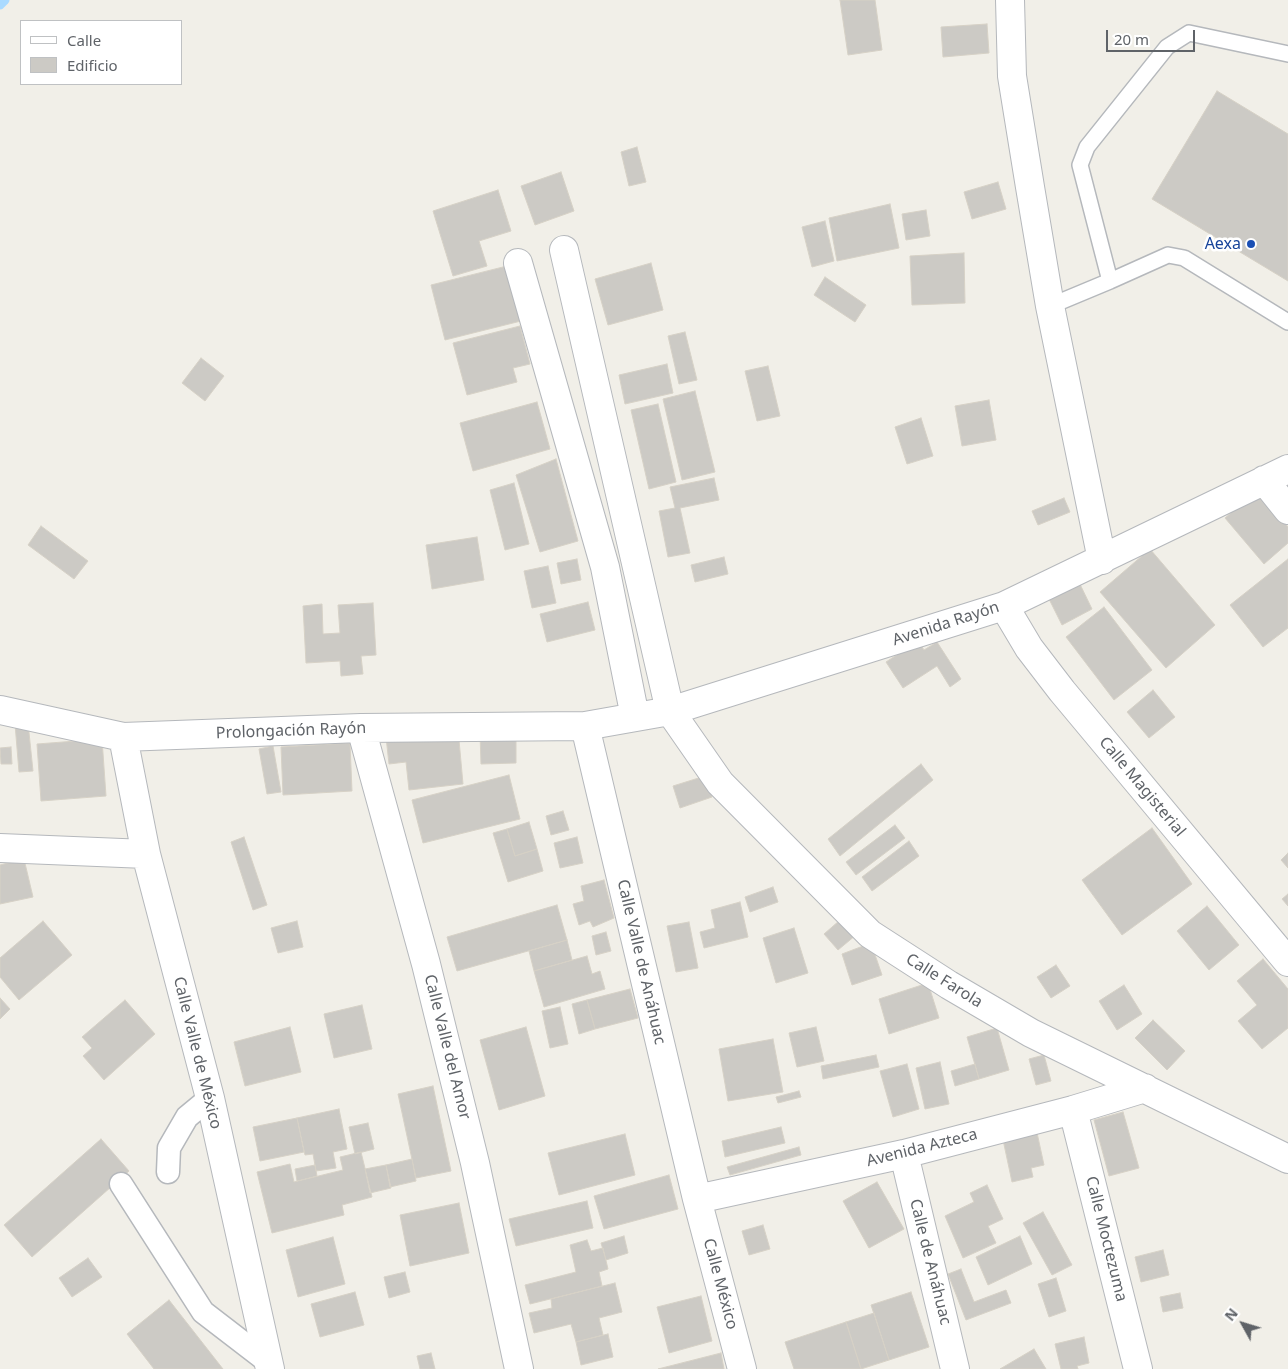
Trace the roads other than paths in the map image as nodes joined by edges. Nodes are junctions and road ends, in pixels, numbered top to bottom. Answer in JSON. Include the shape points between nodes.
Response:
{"nodes":[{"id":1,"x":1010,"y":0,"type":"edge"},
{"id":2,"x":1288,"y":54,"type":"edge"},
{"id":3,"x":564,"y":250,"type":"dead end"},
{"id":4,"x":518,"y":263,"type":"dead end"},
{"id":5,"x":1110,"y":281,"type":"junction"},
{"id":6,"x":1050,"y":306,"type":"junction"},
{"id":7,"x":1288,"y":322,"type":"edge"},
{"id":8,"x":1288,"y":469,"type":"edge"},
{"id":9,"x":1264,"y":480,"type":"junction"},
{"id":10,"x":1288,"y":510,"type":"edge"},
{"id":11,"x":634,"y":559,"type":"junction"},
{"id":12,"x":1102,"y":560,"type":"junction"},
{"id":13,"x":605,"y":567,"type":"junction"},
{"id":14,"x":1004,"y":606,"type":"junction"},
{"id":15,"x":0,"y":710,"type":"edge"},
{"id":16,"x":670,"y":711,"type":"junction"},
{"id":17,"x":635,"y":717,"type":"junction"},
{"id":18,"x":586,"y":726,"type":"junction"},
{"id":19,"x":361,"y":728,"type":"junction"},
{"id":20,"x":123,"y":737,"type":"junction"},
{"id":21,"x":0,"y":848,"type":"edge"},
{"id":22,"x":146,"y":854,"type":"junction"},
{"id":23,"x":1288,"y":962,"type":"edge"},
{"id":24,"x":1144,"y":1088,"type":"junction"},
{"id":25,"x":210,"y":1098,"type":"junction"},
{"id":26,"x":1073,"y":1110,"type":"junction"},
{"id":27,"x":904,"y":1154,"type":"junction"},
{"id":28,"x":1288,"y":1159,"type":"edge"},
{"id":29,"x":168,"y":1172,"type":"dead end"},
{"id":30,"x":121,"y":1184,"type":"dead end"},
{"id":31,"x":697,"y":1199,"type":"junction"},
{"id":32,"x":269,"y":1365,"type":"edge"},
{"id":33,"x":519,"y":1369,"type":"edge"},
{"id":34,"x":742,"y":1369,"type":"edge"},
{"id":35,"x":956,"y":1369,"type":"edge"},
{"id":36,"x":1138,"y":1369,"type":"edge"}],
"edges":[{"from":1,"to":6,"type":"street","via":[[1012,76]]},
{"from":2,"to":5,"type":"lane","via":[[1189,34],[1167,47],[1087,147],[1080,165]]},
{"from":3,"to":11,"type":"street"},
{"from":4,"to":13,"type":"street"},
{"from":5,"to":6,"type":"lane"},
{"from":5,"to":7,"type":"lane","via":[[1168,255],[1184,258]]},
{"from":6,"to":12,"type":"street"},
{"from":8,"to":9,"type":"street","name":"Avenida Rayón"},
{"from":9,"to":10,"type":"street"},
{"from":9,"to":12,"type":"street","name":"Avenida Rayón"},
{"from":11,"to":13,"type":"street"},
{"from":11,"to":16,"type":"street"},
{"from":12,"to":14,"type":"street","name":"Avenida Rayón"},
{"from":13,"to":17,"type":"street"},
{"from":14,"to":16,"type":"street","name":"Avenida Rayón"},
{"from":14,"to":23,"type":"street","name":"Calle Magisterial","via":[[1029,648],[1062,692]]},
{"from":15,"to":20,"type":"street","name":"Prolongación Rayón"},
{"from":16,"to":17,"type":"street","name":"Avenida Rayón"},
{"from":16,"to":24,"type":"street","name":"Calle Farola","via":[[720,783],[870,934],[1031,1033]]},
{"from":17,"to":18,"type":"street","name":"Avenida Rayón"},
{"from":18,"to":19,"type":"street","name":"Prolongación Rayón"},
{"from":18,"to":31,"type":"street","name":"Calle Valle de Anáhuac"},
{"from":19,"to":20,"type":"street","name":"Prolongación Rayón"},
{"from":19,"to":33,"type":"street","name":"Calle Valle del Amor","via":[[429,973],[475,1162]]},
{"from":20,"to":22,"type":"street","name":"Calle Valle de México"},
{"from":21,"to":22,"type":"street"},
{"from":22,"to":25,"type":"street","name":"Calle Valle de México"},
{"from":24,"to":26,"type":"street","name":"Avenida Azteca"},
{"from":24,"to":28,"type":"street","name":"Calle Farola"},
{"from":25,"to":29,"type":"street","via":[[187,1117],[169,1148]]},
{"from":25,"to":32,"type":"street","name":"Calle Valle de México"},
{"from":26,"to":27,"type":"street","name":"Avenida Azteca"},
{"from":26,"to":36,"type":"street","name":"Calle Moctezuma"},
{"from":27,"to":31,"type":"street","name":"Avenida Azteca"},
{"from":27,"to":35,"type":"street","name":"Calle de Anáhuac"},
{"from":30,"to":32,"type":"street","via":[[203,1312]]},
{"from":31,"to":34,"type":"street","name":"Calle México"}]}
